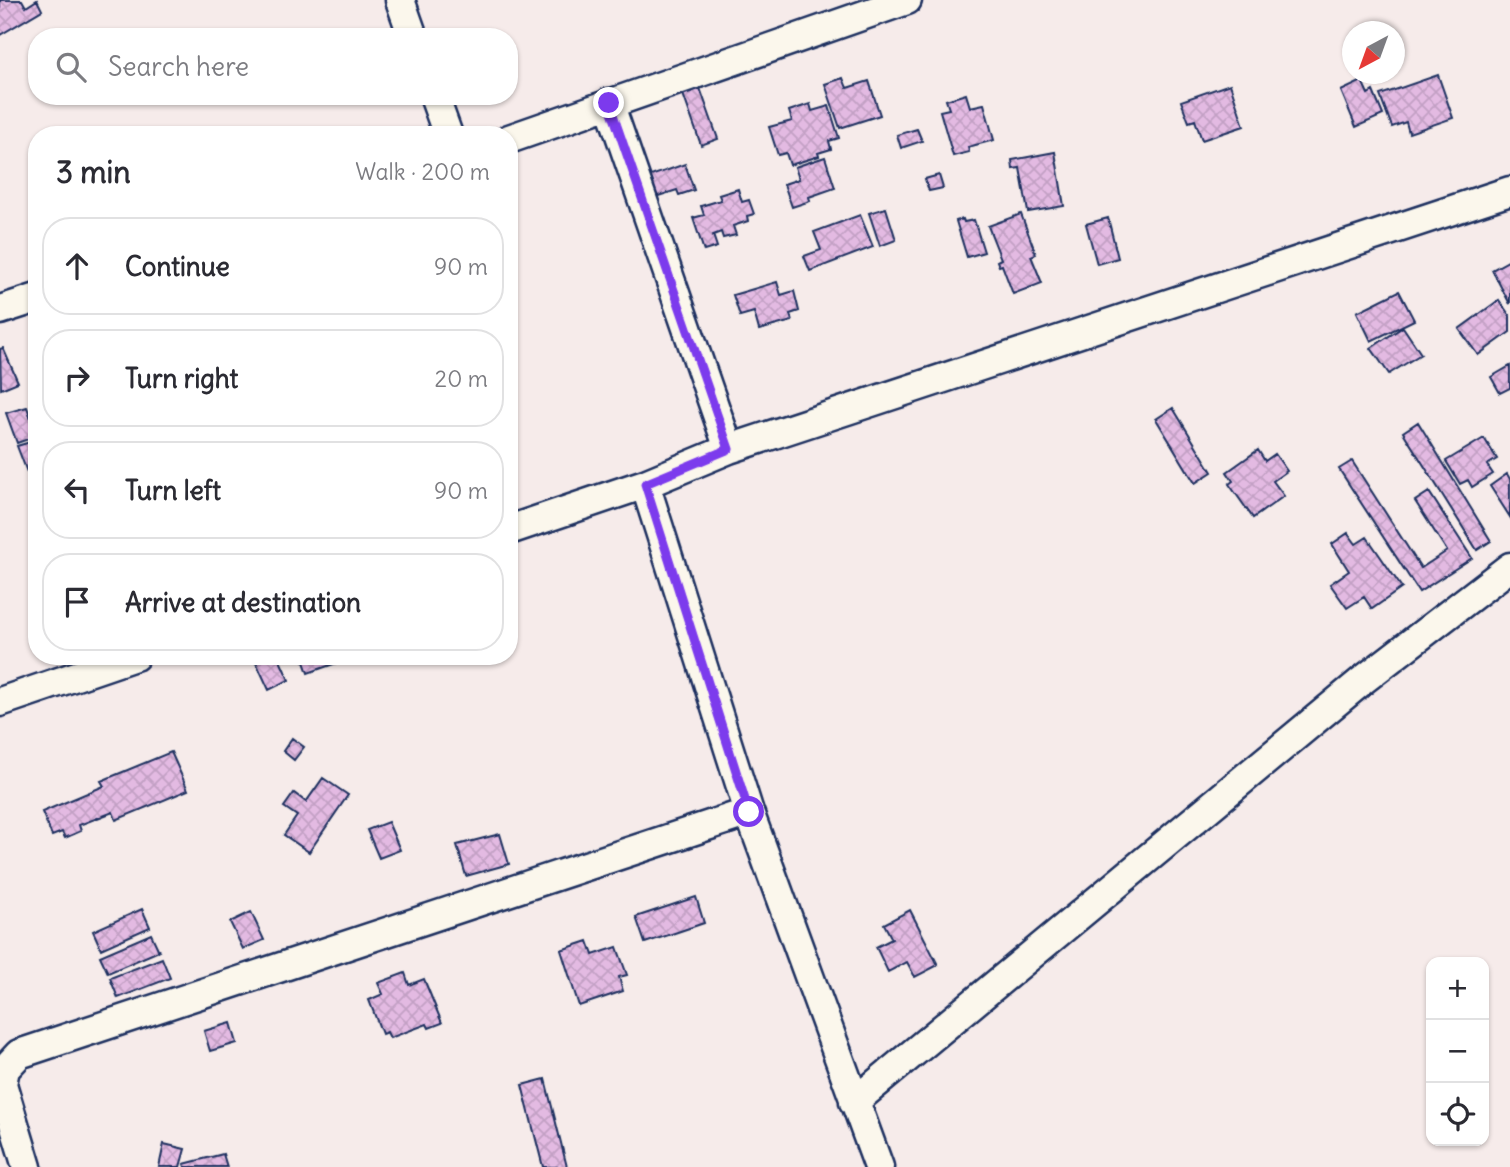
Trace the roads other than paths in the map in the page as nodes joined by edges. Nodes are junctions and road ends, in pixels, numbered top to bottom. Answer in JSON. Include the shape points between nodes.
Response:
{"nodes":[{"id":1,"x":400,"y":0,"type":"edge"},
{"id":2,"x":907,"y":0,"type":"edge"},
{"id":3,"x":410,"y":28,"type":"edge"},
{"id":4,"x":609,"y":103,"type":"junction"},
{"id":5,"x":438,"y":105,"type":"edge"},
{"id":6,"x":445,"y":126,"type":"edge"},
{"id":7,"x":518,"y":136,"type":"edge"},
{"id":8,"x":1510,"y":191,"type":"edge"},
{"id":9,"x":28,"y":301,"type":"edge"},
{"id":10,"x":0,"y":310,"type":"edge"},
{"id":11,"x":729,"y":449,"type":"junction"},
{"id":12,"x":645,"y":484,"type":"junction"},
{"id":13,"x":518,"y":527,"type":"edge"},
{"id":14,"x":1510,"y":567,"type":"edge"},
{"id":15,"x":109,"y":665,"type":"edge"},
{"id":16,"x":0,"y":702,"type":"edge"},
{"id":17,"x":749,"y":812,"type":"junction"},
{"id":18,"x":854,"y":1102,"type":"junction"},
{"id":19,"x":27,"y":1167,"type":"edge"},
{"id":20,"x":878,"y":1167,"type":"edge"}],
"edges":[{"from":1,"to":3,"type":"street"},
{"from":2,"to":4,"type":"street"},
{"from":4,"to":7,"type":"street"},
{"from":4,"to":11,"type":"street"},
{"from":5,"to":6,"type":"street"},
{"from":8,"to":11,"type":"street"},
{"from":9,"to":10,"type":"street"},
{"from":11,"to":12,"type":"street"},
{"from":12,"to":13,"type":"street"},
{"from":12,"to":17,"type":"street"},
{"from":14,"to":18,"type":"street","via":[[1363,680]]},
{"from":15,"to":16,"type":"street"},
{"from":17,"to":18,"type":"street"},
{"from":17,"to":19,"type":"street","via":[[19,1054],[5,1069],[2,1084]]},
{"from":18,"to":20,"type":"street"}]}
